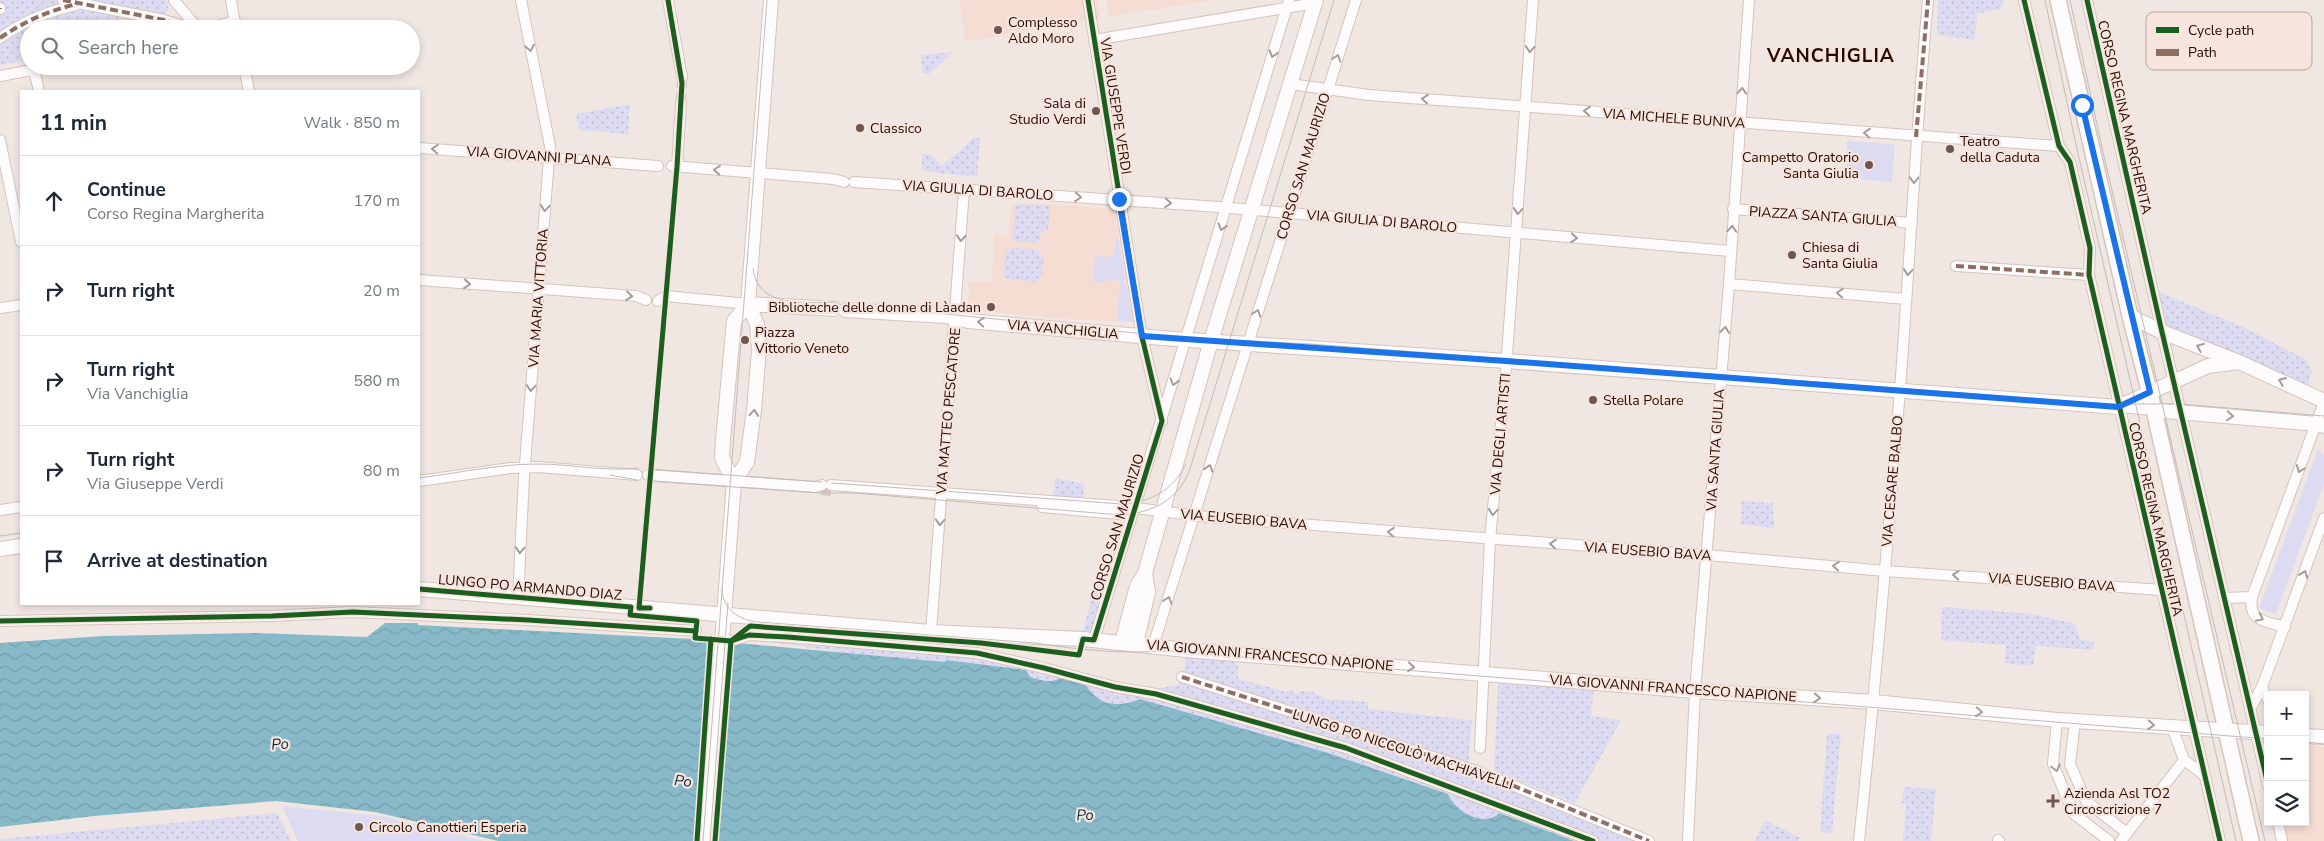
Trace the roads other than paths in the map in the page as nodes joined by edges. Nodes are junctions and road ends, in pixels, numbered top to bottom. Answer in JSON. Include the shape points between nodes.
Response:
{"nodes":[{"id":1,"x":63,"y":0,"type":"edge"},
{"id":2,"x":174,"y":0,"type":"edge"},
{"id":3,"x":231,"y":0,"type":"edge"},
{"id":4,"x":521,"y":0,"type":"edge"},
{"id":5,"x":668,"y":0,"type":"edge"},
{"id":6,"x":771,"y":0,"type":"edge"},
{"id":7,"x":777,"y":0,"type":"edge"},
{"id":8,"x":1088,"y":0,"type":"edge"},
{"id":9,"x":1356,"y":0,"type":"edge"},
{"id":10,"x":1533,"y":0,"type":"edge"},
{"id":11,"x":1749,"y":0,"type":"edge"},
{"id":12,"x":1928,"y":0,"type":"edge"},
{"id":13,"x":2024,"y":0,"type":"edge"},
{"id":14,"x":2058,"y":0,"type":"edge"},
{"id":15,"x":2087,"y":0,"type":"edge"},
{"id":16,"x":1315,"y":1,"type":"edge"},
{"id":17,"x":78,"y":4,"type":"junction"},
{"id":18,"x":1288,"y":4,"type":"edge"},
{"id":19,"x":770,"y":16,"type":"junction"},
{"id":20,"x":30,"y":20,"type":"edge"},
{"id":21,"x":164,"y":20,"type":"edge"},
{"id":22,"x":191,"y":20,"type":"edge"},
{"id":23,"x":234,"y":20,"type":"edge"},
{"id":24,"x":20,"y":25,"type":"edge"},
{"id":25,"x":0,"y":38,"type":"edge"},
{"id":26,"x":1094,"y":40,"type":"junction"},
{"id":27,"x":20,"y":72,"type":"edge"},
{"id":28,"x":35,"y":75,"type":"edge"},
{"id":29,"x":246,"y":75,"type":"edge"},
{"id":30,"x":0,"y":76,"type":"edge"},
{"id":31,"x":682,"y":77,"type":"tunnel mouth"},
{"id":32,"x":1290,"y":84,"type":"junction"},
{"id":33,"x":39,"y":90,"type":"edge"},
{"id":34,"x":249,"y":90,"type":"edge"},
{"id":35,"x":1326,"y":90,"type":"junction"},
{"id":36,"x":681,"y":103,"type":"tunnel mouth"},
{"id":37,"x":1526,"y":106,"type":"junction"},
{"id":38,"x":1740,"y":122,"type":"junction"},
{"id":39,"x":1916,"y":136,"type":"junction"},
{"id":40,"x":0,"y":140,"type":"edge"},
{"id":41,"x":2059,"y":146,"type":"junction"},
{"id":42,"x":420,"y":148,"type":"edge"},
{"id":43,"x":549,"y":157,"type":"junction"},
{"id":44,"x":658,"y":166,"type":"dead end"},
{"id":45,"x":757,"y":174,"type":"junction"},
{"id":46,"x":964,"y":190,"type":"junction"},
{"id":47,"x":1119,"y":199,"type":"junction"},
{"id":48,"x":18,"y":208,"type":"edge"},
{"id":49,"x":1228,"y":208,"type":"junction"},
{"id":50,"x":1733,"y":209,"type":"junction"},
{"id":51,"x":1251,"y":210,"type":"junction"},
{"id":52,"x":1289,"y":212,"type":"junction"},
{"id":53,"x":1912,"y":223,"type":"junction"},
{"id":54,"x":20,"y":231,"type":"edge"},
{"id":55,"x":1516,"y":233,"type":"junction"},
{"id":56,"x":1730,"y":251,"type":"junction"},
{"id":57,"x":1956,"y":266,"type":"dead end"},
{"id":58,"x":2089,"y":275,"type":"junction"},
{"id":59,"x":420,"y":280,"type":"edge"},
{"id":60,"x":1730,"y":284,"type":"junction"},
{"id":61,"x":538,"y":289,"type":"junction"},
{"id":62,"x":662,"y":298,"type":"dead end"},
{"id":63,"x":1906,"y":299,"type":"junction"},
{"id":64,"x":646,"y":300,"type":"dead end"},
{"id":65,"x":748,"y":304,"type":"junction"},
{"id":66,"x":20,"y":305,"type":"edge"},
{"id":67,"x":0,"y":308,"type":"edge"},
{"id":68,"x":2130,"y":316,"type":"junction"},
{"id":69,"x":956,"y":319,"type":"junction"},
{"id":70,"x":2162,"y":332,"type":"junction"},
{"id":71,"x":1142,"y":336,"type":"junction"},
{"id":72,"x":1186,"y":340,"type":"junction"},
{"id":73,"x":1211,"y":341,"type":"junction"},
{"id":74,"x":1247,"y":343,"type":"junction"},
{"id":75,"x":1506,"y":361,"type":"junction"},
{"id":76,"x":2239,"y":362,"type":"junction"},
{"id":77,"x":1720,"y":377,"type":"junction"},
{"id":78,"x":2174,"y":380,"type":"junction"},
{"id":79,"x":1900,"y":391,"type":"junction"},
{"id":80,"x":2150,"y":392,"type":"junction"},
{"id":81,"x":2324,"y":401,"type":"edge"},
{"id":82,"x":2118,"y":407,"type":"junction"},
{"id":83,"x":2154,"y":410,"type":"junction"},
{"id":84,"x":2182,"y":412,"type":"junction"},
{"id":85,"x":1162,"y":421,"type":"junction"},
{"id":86,"x":2322,"y":425,"type":"edge"},
{"id":87,"x":525,"y":467,"type":"junction"},
{"id":88,"x":637,"y":475,"type":"dead end"},
{"id":89,"x":649,"y":475,"type":"dead end"},
{"id":90,"x":420,"y":481,"type":"edge"},
{"id":91,"x":734,"y":482,"type":"junction"},
{"id":92,"x":942,"y":496,"type":"junction"},
{"id":93,"x":20,"y":507,"type":"edge"},
{"id":94,"x":1135,"y":509,"type":"junction"},
{"id":95,"x":0,"y":510,"type":"edge"},
{"id":96,"x":1163,"y":511,"type":"junction"},
{"id":97,"x":1196,"y":515,"type":"junction"},
{"id":98,"x":2324,"y":518,"type":"edge"},
{"id":99,"x":1490,"y":540,"type":"junction"},
{"id":100,"x":20,"y":546,"type":"edge"},
{"id":101,"x":0,"y":549,"type":"edge"},
{"id":102,"x":1707,"y":555,"type":"junction"},
{"id":103,"x":1885,"y":571,"type":"junction"},
{"id":104,"x":1145,"y":573,"type":"junction"},
{"id":105,"x":420,"y":589,"type":"edge"},
{"id":106,"x":2162,"y":590,"type":"junction"},
{"id":107,"x":2252,"y":597,"type":"junction"},
{"id":108,"x":518,"y":598,"type":"junction"},
{"id":109,"x":2226,"y":598,"type":"junction"},
{"id":110,"x":724,"y":614,"type":"junction"},
{"id":111,"x":0,"y":621,"type":"edge"},
{"id":112,"x":2284,"y":627,"type":"junction"},
{"id":113,"x":696,"y":631,"type":"dead end"},
{"id":114,"x":931,"y":632,"type":"junction"},
{"id":115,"x":1094,"y":640,"type":"junction"},
{"id":116,"x":726,"y":641,"type":"junction"},
{"id":117,"x":1122,"y":642,"type":"junction"},
{"id":118,"x":1136,"y":644,"type":"junction"},
{"id":119,"x":1153,"y":646,"type":"junction"},
{"id":120,"x":1482,"y":673,"type":"junction"},
{"id":121,"x":1182,"y":677,"type":"dead end"},
{"id":122,"x":2262,"y":687,"type":"junction"},
{"id":123,"x":1695,"y":691,"type":"junction"},
{"id":124,"x":2264,"y":691,"type":"edge"},
{"id":125,"x":1874,"y":702,"type":"junction"},
{"id":126,"x":2250,"y":709,"type":"junction"},
{"id":127,"x":2057,"y":720,"type":"junction"},
{"id":128,"x":2075,"y":721,"type":"junction"},
{"id":129,"x":2172,"y":726,"type":"junction"},
{"id":130,"x":2194,"y":728,"type":"junction"},
{"id":131,"x":2226,"y":730,"type":"junction"},
{"id":132,"x":2262,"y":732,"type":"edge"},
{"id":133,"x":2309,"y":736,"type":"edge"},
{"id":134,"x":2324,"y":737,"type":"edge"},
{"id":135,"x":1480,"y":748,"type":"dead end"},
{"id":136,"x":2054,"y":748,"type":"junction"},
{"id":137,"x":2072,"y":751,"type":"junction"},
{"id":138,"x":2264,"y":751,"type":"edge"},
{"id":139,"x":2184,"y":760,"type":"junction"},
{"id":140,"x":2204,"y":775,"type":"junction"},
{"id":141,"x":2078,"y":782,"type":"junction"},
{"id":142,"x":2063,"y":788,"type":"junction"},
{"id":143,"x":2098,"y":811,"type":"junction"},
{"id":144,"x":2088,"y":825,"type":"junction"},
{"id":145,"x":2279,"y":826,"type":"edge"},
{"id":146,"x":2124,"y":837,"type":"edge"},
{"id":147,"x":707,"y":841,"type":"edge"},
{"id":148,"x":1594,"y":841,"type":"edge"},
{"id":149,"x":1649,"y":841,"type":"edge"},
{"id":150,"x":1688,"y":841,"type":"edge"},
{"id":151,"x":1859,"y":841,"type":"edge"},
{"id":152,"x":2108,"y":841,"type":"edge"},
{"id":153,"x":2220,"y":841,"type":"edge"},
{"id":154,"x":2251,"y":841,"type":"edge"},
{"id":155,"x":2282,"y":841,"type":"edge"}],
"edges":[{"from":1,"to":17,"type":"street"},
{"from":2,"to":22,"type":"street"},
{"from":3,"to":23,"type":"street"},
{"from":4,"to":43,"type":"street","name":"VIA MARIA VITTORIA","one_way":true,"via":[[550,146]]},
{"from":5,"to":31,"type":"street"},
{"from":6,"to":19,"type":"street"},
{"from":7,"to":19,"type":"street"},
{"from":8,"to":26,"type":"street","name":"VIA GIUSEPPE VERDI"},
{"from":35,"to":9,"type":"street","name":"CORSO SAN MAURIZIO","one_way":true},
{"from":10,"to":37,"type":"street","name":"VIA DEGLI ARTISTI","one_way":true},
{"from":38,"to":11,"type":"street","name":"VIA SANTA GIULIA","one_way":true},
{"from":12,"to":39,"type":"street","name":"VIA CESARE BALBO"},
{"from":13,"to":41,"type":"street","name":"CORSO REGINA MARGHERITA"},
{"from":14,"to":68,"type":"main road","name":"CORSO REGINA MARGHERITA"},
{"from":15,"to":70,"type":"street","name":"CORSO REGINA MARGHERITA"},
{"from":16,"to":18,"type":"street"},
{"from":16,"to":32,"type":"street"},
{"from":17,"to":20,"type":"street"},
{"from":17,"to":21,"type":"street"},
{"from":18,"to":26,"type":"street"},
{"from":18,"to":49,"type":"street","name":"CORSO SAN MAURIZIO","one_way":true},
{"from":19,"to":45,"type":"street"},
{"from":24,"to":25,"type":"street"},
{"from":26,"to":47,"type":"street","name":"VIA GIUSEPPE VERDI"},
{"from":27,"to":30,"type":"street"},
{"from":28,"to":33,"type":"street"},
{"from":29,"to":34,"type":"street"},
{"from":32,"to":35,"type":"street","name":"VIA MICHELE BUNIVA"},
{"from":32,"to":51,"type":"street"},
{"from":37,"to":35,"type":"street","name":"VIA MICHELE BUNIVA","one_way":true},
{"from":35,"to":52,"type":"street","name":"CORSO SAN MAURIZIO"},
{"from":45,"to":36,"type":"street","one_way":true,"via":[[675,167]]},
{"from":38,"to":37,"type":"street","name":"VIA MICHELE BUNIVA","one_way":true},
{"from":37,"to":55,"type":"street","name":"VIA DEGLI ARTISTI","one_way":true},
{"from":39,"to":38,"type":"street","name":"VIA MICHELE BUNIVA","one_way":true},
{"from":38,"to":50,"type":"street","name":"VIA SANTA GIULIA"},
{"from":39,"to":41,"type":"street","name":"VIA MICHELE BUNIVA"},
{"from":39,"to":53,"type":"street","name":"VIA CESARE BALBO","one_way":true},
{"from":40,"to":48,"type":"street"},
{"from":41,"to":58,"type":"street","name":"CORSO REGINA MARGHERITA","via":[[2070,162],[2088,238]]},
{"from":43,"to":42,"type":"street","name":"VIA GIOVANNI PLANA","one_way":true},
{"from":43,"to":44,"type":"street","name":"VIA GIOVANNI PLANA"},
{"from":43,"to":61,"type":"street","name":"VIA MARIA VITTORIA","one_way":true},
{"from":45,"to":46,"type":"street","name":"VIA GIULIA DI BAROLO"},
{"from":45,"to":65,"type":"street"},
{"from":46,"to":47,"type":"street","name":"VIA GIULIA DI BAROLO","one_way":true},
{"from":46,"to":69,"type":"street","name":"VIA MATTEO PESCATORE","one_way":true},
{"from":47,"to":49,"type":"street","name":"VIA GIULIA DI BAROLO","one_way":true},
{"from":47,"to":71,"type":"street","name":"VIA GIUSEPPE VERDI"},
{"from":48,"to":54,"type":"street"},
{"from":49,"to":51,"type":"street","name":"VIA GIULIA DI BAROLO"},
{"from":49,"to":72,"type":"street","name":"CORSO SAN MAURIZIO","one_way":true},
{"from":50,"to":53,"type":"street","name":"PIAZZA SANTA GIULIA"},
{"from":56,"to":50,"type":"street","name":"VIA SANTA GIULIA","one_way":true},
{"from":51,"to":52,"type":"street","name":"VIA GIULIA DI BAROLO"},
{"from":51,"to":73,"type":"street"},
{"from":52,"to":55,"type":"street","name":"VIA GIULIA DI BAROLO"},
{"from":74,"to":52,"type":"street","name":"CORSO SAN MAURIZIO","one_way":true},
{"from":53,"to":63,"type":"street","name":"VIA CESARE BALBO","one_way":true},
{"from":55,"to":56,"type":"street","name":"VIA GIULIA DI BAROLO","one_way":true},
{"from":55,"to":75,"type":"street","name":"VIA DEGLI ARTISTI"},
{"from":56,"to":60,"type":"street","name":"VIA SANTA GIULIA"},
{"from":57,"to":58,"type":"street"},
{"from":58,"to":82,"type":"street","name":"CORSO REGINA MARGHERITA"},
{"from":59,"to":61,"type":"street","one_way":true},
{"from":63,"to":60,"type":"street","one_way":true},
{"from":77,"to":60,"type":"street","name":"VIA SANTA GIULIA","one_way":true},
{"from":61,"to":64,"type":"street","one_way":true,"via":[[636,296]]},
{"from":61,"to":87,"type":"street","name":"VIA MARIA VITTORIA","one_way":true},
{"from":62,"to":65,"type":"street"},
{"from":63,"to":79,"type":"street","name":"VIA CESARE BALBO"},
{"from":65,"to":69,"type":"street","name":"VIA VANCHIGLIA"},
{"from":91,"to":65,"type":"street","one_way":true,"via":[[747,462],[759,350],[757,324]]},
{"from":65,"to":91,"type":"street","via":[[734,321],[730,346],[722,458]]},
{"from":66,"to":67,"type":"street"},
{"from":68,"to":70,"type":"street"},
{"from":68,"to":80,"type":"main road","name":"CORSO REGINA MARGHERITA"},
{"from":71,"to":69,"type":"street","name":"VIA VANCHIGLIA","one_way":true},
{"from":69,"to":92,"type":"street","name":"VIA MATTEO PESCATORE"},
{"from":76,"to":70,"type":"street","one_way":true},
{"from":70,"to":78,"type":"street","name":"CORSO REGINA MARGHERITA"},
{"from":71,"to":72,"type":"street","name":"VIA VANCHIGLIA"},
{"from":71,"to":85,"type":"street","name":"VIA GIUSEPPE VERDI"},
{"from":72,"to":73,"type":"street","name":"VIA VANCHIGLIA"},
{"from":72,"to":85,"type":"street","name":"CORSO SAN MAURIZIO","one_way":true},
{"from":73,"to":74,"type":"street","name":"VIA VANCHIGLIA"},
{"from":73,"to":96,"type":"street"},
{"from":74,"to":75,"type":"street","name":"VIA VANCHIGLIA"},
{"from":97,"to":74,"type":"street","name":"CORSO SAN MAURIZIO","one_way":true},
{"from":75,"to":77,"type":"street","name":"VIA VANCHIGLIA"},
{"from":75,"to":99,"type":"street","name":"VIA DEGLI ARTISTI","one_way":true},
{"from":76,"to":78,"type":"street","via":[[2208,366]]},
{"from":81,"to":76,"type":"street","one_way":true},
{"from":77,"to":79,"type":"street","name":"VIA VANCHIGLIA"},
{"from":77,"to":102,"type":"street","name":"VIA SANTA GIULIA"},
{"from":78,"to":80,"type":"street"},
{"from":78,"to":84,"type":"street","name":"CORSO REGINA MARGHERITA"},
{"from":79,"to":82,"type":"street","name":"VIA VANCHIGLIA"},
{"from":79,"to":103,"type":"street","name":"VIA CESARE BALBO"},
{"from":80,"to":82,"type":"street"},
{"from":80,"to":83,"type":"main road","name":"CORSO REGINA MARGHERITA"},
{"from":81,"to":86,"type":"street"},
{"from":82,"to":83,"type":"street"},
{"from":82,"to":106,"type":"street","name":"CORSO REGINA MARGHERITA"},
{"from":83,"to":84,"type":"street"},
{"from":83,"to":131,"type":"main road","name":"CORSO REGINA MARGHERITA"},
{"from":84,"to":86,"type":"street","one_way":true},
{"from":84,"to":109,"type":"street","name":"CORSO REGINA MARGHERITA"},
{"from":85,"to":94,"type":"street","name":"CORSO SAN MAURIZIO"},
{"from":86,"to":107,"type":"street","one_way":true},
{"from":87,"to":88,"type":"street"},
{"from":87,"to":90,"type":"street"},
{"from":87,"to":108,"type":"street","name":"VIA MARIA VITTORIA","one_way":true},
{"from":89,"to":91,"type":"street"},
{"from":91,"to":92,"type":"street","name":"VIA EUSEBIO BAVA"},
{"from":91,"to":110,"type":"street"},
{"from":92,"to":94,"type":"street","name":"VIA EUSEBIO BAVA"},
{"from":92,"to":114,"type":"street","name":"VIA MATTEO PESCATORE","one_way":true},
{"from":93,"to":95,"type":"street"},
{"from":94,"to":96,"type":"street","name":"VIA EUSEBIO BAVA"},
{"from":94,"to":115,"type":"street","name":"CORSO SAN MAURIZIO"},
{"from":96,"to":97,"type":"street","name":"VIA EUSEBIO BAVA"},
{"from":96,"to":104,"type":"street"},
{"from":99,"to":97,"type":"street","name":"VIA EUSEBIO BAVA","one_way":true},
{"from":119,"to":97,"type":"street","name":"CORSO SAN MAURIZIO","one_way":true},
{"from":112,"to":98,"type":"street","one_way":true},
{"from":102,"to":99,"type":"street","name":"VIA EUSEBIO BAVA","one_way":true},
{"from":99,"to":120,"type":"street","name":"VIA DEGLI ARTISTI"},
{"from":100,"to":101,"type":"street"},
{"from":103,"to":102,"type":"street","name":"VIA EUSEBIO BAVA","one_way":true},
{"from":102,"to":123,"type":"street","name":"VIA SANTA GIULIA"},
{"from":106,"to":103,"type":"street","name":"VIA EUSEBIO BAVA","one_way":true},
{"from":103,"to":125,"type":"street","name":"VIA CESARE BALBO"},
{"from":104,"to":117,"type":"street","via":[[1137,586]]},
{"from":104,"to":118,"type":"street","via":[[1148,592]]},
{"from":105,"to":108,"type":"street","name":"LUNGO PO ARMANDO DIAZ"},
{"from":106,"to":130,"type":"street","name":"CORSO REGINA MARGHERITA"},
{"from":107,"to":109,"type":"street"},
{"from":107,"to":112,"type":"street","one_way":true,"via":[[2251,613],[2254,617]]},
{"from":108,"to":110,"type":"street","name":"LUNGO PO ARMANDO DIAZ"},
{"from":109,"to":126,"type":"street","name":"CORSO REGINA MARGHERITA"},
{"from":110,"to":114,"type":"street","name":"LUNGO PO ARMANDO DIAZ"},
{"from":110,"to":116,"type":"street"},
{"from":111,"to":113,"type":"street","via":[[353,612]]},
{"from":112,"to":122,"type":"street"},
{"from":114,"to":115,"type":"street","name":"VIA GIOVANNI FRANCESCO NAPIONE"},
{"from":115,"to":117,"type":"street","name":"VIA GIOVANNI FRANCESCO NAPIONE"},
{"from":116,"to":147,"type":"street"},
{"from":116,"to":148,"type":"street","via":[[749,635],[825,640],[977,653],[1044,668],[1156,694],[1346,748]]},
{"from":117,"to":118,"type":"street","name":"VIA GIOVANNI FRANCESCO NAPIONE"},
{"from":118,"to":119,"type":"street","name":"VIA GIOVANNI FRANCESCO NAPIONE"},
{"from":119,"to":120,"type":"street","name":"VIA GIOVANNI FRANCESCO NAPIONE","one_way":true},
{"from":120,"to":123,"type":"street","name":"VIA GIOVANNI FRANCESCO NAPIONE"},
{"from":120,"to":135,"type":"street","name":"VIA DEGLI ARTISTI"},
{"from":121,"to":149,"type":"street","name":"LUNGO PO NICCOLÒ MACHIAVELLI","via":[[1477,770]]},
{"from":122,"to":124,"type":"street"},
{"from":122,"to":126,"type":"street"},
{"from":123,"to":125,"type":"street","name":"VIA GIOVANNI FRANCESCO NAPIONE","one_way":true},
{"from":123,"to":150,"type":"street","name":"VIA SANTA GIULIA"},
{"from":125,"to":127,"type":"street","name":"VIA GIOVANNI FRANCESCO NAPIONE","one_way":true},
{"from":125,"to":151,"type":"street","name":"VIA CESARE BALBO"},
{"from":126,"to":132,"type":"street","name":"CORSO REGINA MARGHERITA"},
{"from":127,"to":128,"type":"street","name":"VIA GIOVANNI FRANCESCO NAPIONE"},
{"from":127,"to":136,"type":"street"},
{"from":128,"to":129,"type":"street","name":"VIA GIOVANNI FRANCESCO NAPIONE","one_way":true},
{"from":128,"to":137,"type":"street"},
{"from":129,"to":130,"type":"street","name":"VIA GIOVANNI FRANCESCO NAPIONE"},
{"from":129,"to":139,"type":"street"},
{"from":130,"to":131,"type":"street","name":"VIA GIOVANNI FRANCESCO NAPIONE"},
{"from":130,"to":140,"type":"street","name":"CORSO REGINA MARGHERITA"},
{"from":131,"to":132,"type":"street","name":"VIA GIOVANNI FRANCESCO NAPIONE"},
{"from":131,"to":154,"type":"main road","name":"CORSO REGINA MARGHERITA"},
{"from":132,"to":138,"type":"street","name":"CORSO REGINA MARGHERITA"},
{"from":133,"to":134,"type":"street"},
{"from":136,"to":137,"type":"street"},
{"from":136,"to":142,"type":"street","one_way":true,"via":[[2053,764]]},
{"from":137,"to":141,"type":"street","via":[[2070,764]]},
{"from":139,"to":140,"type":"street"},
{"from":139,"to":146,"type":"street"},
{"from":140,"to":153,"type":"street","name":"CORSO REGINA MARGHERITA"},
{"from":141,"to":142,"type":"street"},
{"from":141,"to":143,"type":"street","via":[[2086,801]]},
{"from":142,"to":144,"type":"street","via":[[2073,813]]},
{"from":143,"to":144,"type":"street"},
{"from":143,"to":146,"type":"street"},
{"from":144,"to":152,"type":"street"},
{"from":145,"to":155,"type":"street"}]}
